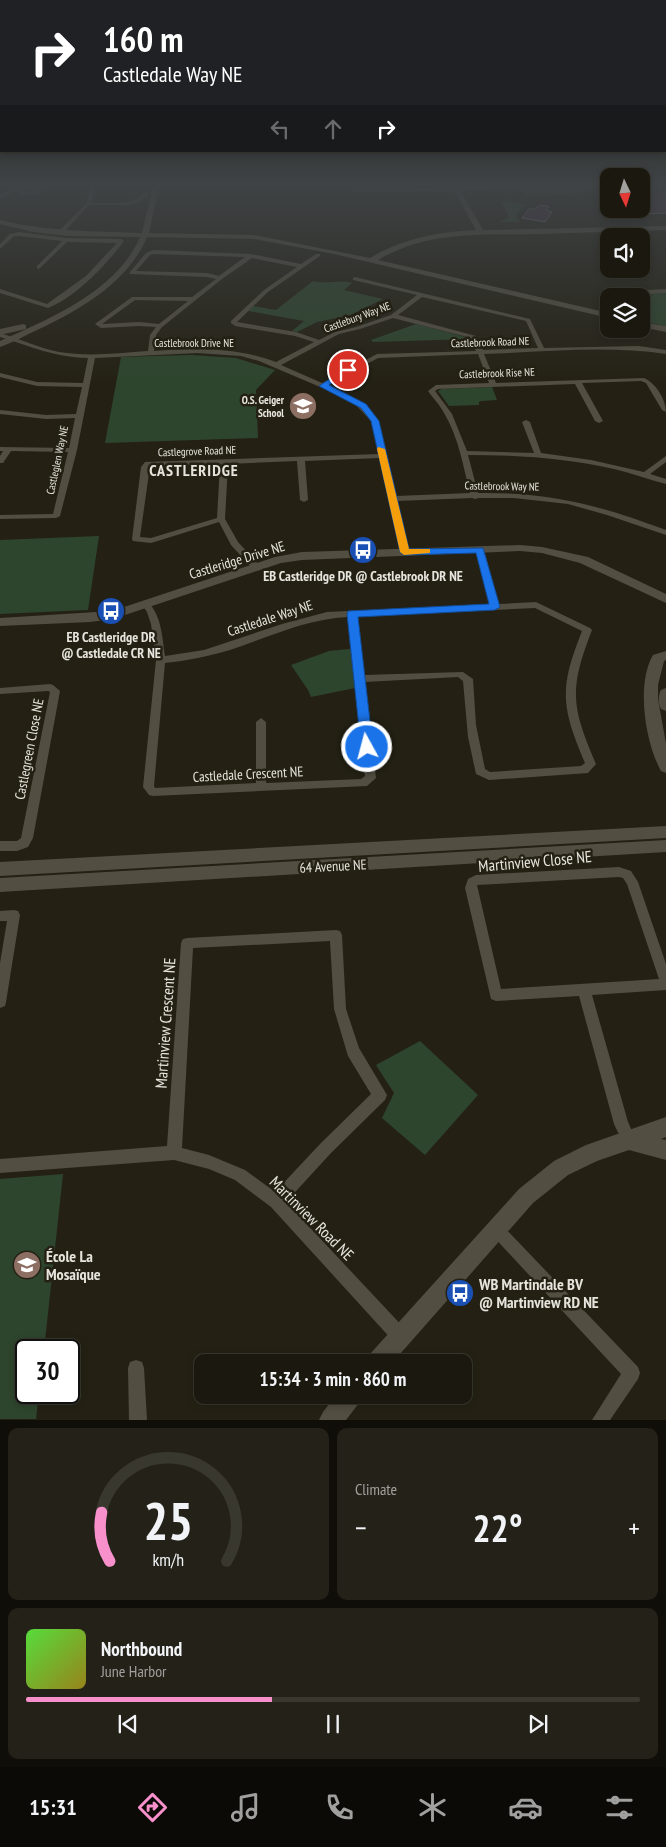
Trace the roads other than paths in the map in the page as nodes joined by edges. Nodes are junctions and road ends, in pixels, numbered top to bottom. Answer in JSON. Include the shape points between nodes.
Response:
{"nodes":[{"id":1,"x":55,"y":251,"type":"edge"},
{"id":2,"x":113,"y":251,"type":"edge"},
{"id":3,"x":129,"y":251,"type":"edge"},
{"id":4,"x":136,"y":251,"type":"edge"},
{"id":5,"x":324,"y":251,"type":"edge"},
{"id":6,"x":389,"y":251,"type":"edge"},
{"id":7,"x":384,"y":254,"type":"junction"},
{"id":8,"x":318,"y":255,"type":"dead end"},
{"id":9,"x":251,"y":256,"type":"junction"},
{"id":10,"x":358,"y":258,"type":"junction"},
{"id":11,"x":374,"y":262,"type":"junction"},
{"id":12,"x":302,"y":266,"type":"junction"},
{"id":13,"x":39,"y":267,"type":"dead end"},
{"id":14,"x":397,"y":267,"type":"junction"},
{"id":15,"x":220,"y":278,"type":"junction"},
{"id":16,"x":355,"y":279,"type":"dead end"},
{"id":17,"x":666,"y":291,"type":"edge"},
{"id":18,"x":0,"y":292,"type":"edge"},
{"id":19,"x":650,"y":292,"type":"edge"},
{"id":20,"x":421,"y":295,"type":"junction"},
{"id":21,"x":192,"y":299,"type":"junction"},
{"id":22,"x":600,"y":314,"type":"edge"},
{"id":23,"x":393,"y":316,"type":"junction"},
{"id":24,"x":160,"y":326,"type":"junction"},
{"id":25,"x":650,"y":326,"type":"edge"},
{"id":26,"x":666,"y":330,"type":"edge"},
{"id":27,"x":602,"y":338,"type":"dead end"},
{"id":28,"x":3,"y":339,"type":"edge"},
{"id":29,"x":319,"y":342,"type":"junction"},
{"id":30,"x":26,"y":344,"type":"junction"},
{"id":31,"x":607,"y":348,"type":"junction"},
{"id":32,"x":542,"y":350,"type":"junction"},
{"id":33,"x":480,"y":352,"type":"junction"},
{"id":34,"x":666,"y":352,"type":"edge"},
{"id":35,"x":151,"y":353,"type":"junction"},
{"id":36,"x":92,"y":355,"type":"junction"},
{"id":37,"x":276,"y":365,"type":"junction"},
{"id":38,"x":0,"y":376,"type":"edge"},
{"id":39,"x":578,"y":382,"type":"junction"},
{"id":40,"x":493,"y":384,"type":"junction"},
{"id":41,"x":84,"y":385,"type":"junction"},
{"id":42,"x":323,"y":386,"type":"junction"},
{"id":43,"x":666,"y":410,"type":"edge"},
{"id":44,"x":0,"y":412,"type":"edge"},
{"id":45,"x":78,"y":416,"type":"junction"},
{"id":46,"x":599,"y":421,"type":"dead end"},
{"id":47,"x":526,"y":422,"type":"dead end"},
{"id":48,"x":4,"y":449,"type":"edge"},
{"id":49,"x":73,"y":450,"type":"junction"},
{"id":50,"x":462,"y":453,"type":"junction"},
{"id":51,"x":538,"y":454,"type":"junction"},
{"id":52,"x":382,"y":456,"type":"junction"},
{"id":53,"x":666,"y":458,"type":"edge"},
{"id":54,"x":301,"y":459,"type":"junction"},
{"id":55,"x":0,"y":461,"type":"edge"},
{"id":56,"x":224,"y":462,"type":"junction"},
{"id":57,"x":645,"y":475,"type":"junction"},
{"id":58,"x":666,"y":482,"type":"edge"},
{"id":59,"x":475,"y":496,"type":"junction"},
{"id":60,"x":304,"y":500,"type":"dead end"},
{"id":61,"x":392,"y":500,"type":"junction"},
{"id":62,"x":0,"y":517,"type":"edge"},
{"id":63,"x":221,"y":519,"type":"junction"},
{"id":64,"x":666,"y":534,"type":"edge"},
{"id":65,"x":480,"y":550,"type":"junction"},
{"id":66,"x":404,"y":552,"type":"junction"},
{"id":67,"x":256,"y":567,"type":"junction"},
{"id":68,"x":663,"y":596,"type":"edge"},
{"id":69,"x":146,"y":605,"type":"junction"},
{"id":70,"x":495,"y":607,"type":"junction"},
{"id":71,"x":352,"y":614,"type":"junction"},
{"id":72,"x":0,"y":622,"type":"edge"},
{"id":73,"x":666,"y":655,"type":"edge"},
{"id":74,"x":161,"y":660,"type":"junction"},
{"id":75,"x":360,"y":679,"type":"junction"},
{"id":76,"x":0,"y":691,"type":"edge"},
{"id":77,"x":666,"y":693,"type":"edge"},
{"id":78,"x":666,"y":706,"type":"edge"},
{"id":79,"x":261,"y":722,"type":"dead end"},
{"id":80,"x":666,"y":767,"type":"edge"},
{"id":81,"x":261,"y":788,"type":"junction"},
{"id":82,"x":664,"y":834,"type":"edge"},
{"id":83,"x":0,"y":846,"type":"edge"},
{"id":84,"x":622,"y":849,"type":"junction"},
{"id":85,"x":666,"y":855,"type":"edge"},
{"id":86,"x":0,"y":869,"type":"edge"},
{"id":87,"x":0,"y":885,"type":"edge"},
{"id":88,"x":0,"y":916,"type":"edge"},
{"id":89,"x":666,"y":983,"type":"edge"},
{"id":90,"x":584,"y":990,"type":"junction"},
{"id":91,"x":0,"y":1002,"type":"edge"},
{"id":92,"x":666,"y":1127,"type":"edge"},
{"id":93,"x":629,"y":1140,"type":"junction"},
{"id":94,"x":666,"y":1150,"type":"edge"},
{"id":95,"x":174,"y":1153,"type":"junction"},
{"id":96,"x":0,"y":1166,"type":"edge"},
{"id":97,"x":276,"y":1202,"type":"junction"},
{"id":98,"x":496,"y":1229,"type":"junction"},
{"id":99,"x":400,"y":1336,"type":"junction"},
{"id":100,"x":385,"y":1354,"type":"edge"},
{"id":101,"x":136,"y":1368,"type":"dead end"},
{"id":102,"x":345,"y":1404,"type":"edge"},
{"id":103,"x":138,"y":1420,"type":"edge"},
{"id":104,"x":332,"y":1420,"type":"edge"},
{"id":105,"x":600,"y":1420,"type":"edge"}],
"edges":[{"from":1,"to":13,"type":"street"},
{"from":2,"to":18,"type":"street","via":[[88,280],[48,306]]},
{"from":3,"to":28,"type":"street","via":[[104,278],[73,301]]},
{"from":4,"to":28,"type":"street","via":[[98,290],[64,313]]},
{"from":5,"to":10,"type":"street"},
{"from":6,"to":7,"type":"street"},
{"from":7,"to":10,"type":"street"},
{"from":7,"to":11,"type":"street"},
{"from":7,"to":14,"type":"street"},
{"from":8,"to":12,"type":"street"},
{"from":9,"to":12,"type":"street"},
{"from":9,"to":15,"type":"street"},
{"from":9,"to":15,"type":"street","via":[[153,252],[132,273]]},
{"from":10,"to":11,"type":"street"},
{"from":11,"to":14,"type":"street"},
{"from":12,"to":29,"type":"street","via":[[266,291],[233,322],[296,334]]},
{"from":14,"to":22,"type":"street"},
{"from":15,"to":21,"type":"street"},
{"from":16,"to":20,"type":"street"},
{"from":17,"to":19,"type":"street"},
{"from":20,"to":23,"type":"street","name":"Castlebury Way NE"},
{"from":20,"to":32,"type":"street","via":[[528,320]]},
{"from":21,"to":24,"type":"street"},
{"from":21,"to":24,"type":"street","via":[[134,298],[98,324]]},
{"from":23,"to":29,"type":"street","name":"Castlebury Way NE","via":[[337,333]]},
{"from":23,"to":33,"type":"street","via":[[474,337]]},
{"from":24,"to":35,"type":"street","via":[[153,335]]},
{"from":25,"to":26,"type":"street"},
{"from":27,"to":31,"type":"street"},
{"from":28,"to":30,"type":"street"},
{"from":28,"to":30,"type":"street","name":"Castlebrook Drive NE"},
{"from":29,"to":37,"type":"street","name":"Castlebury Way NE"},
{"from":30,"to":36,"type":"street","name":"Castlebrook Drive NE","via":[[62,354]]},
{"from":31,"to":32,"type":"street","name":"Castlebrook Road NE"},
{"from":31,"to":34,"type":"street","name":"Castlebrook Road NE"},
{"from":32,"to":33,"type":"street","name":"Castlebrook Road NE"},
{"from":33,"to":40,"type":"street"},
{"from":33,"to":42,"type":"street","name":"Castlebrook Road NE","via":[[377,356]]},
{"from":35,"to":36,"type":"street","name":"Castlebrook Drive NE"},
{"from":35,"to":37,"type":"street","name":"Castlebrook Drive NE","via":[[241,354]]},
{"from":36,"to":41,"type":"street","name":"Castleglen Way NE"},
{"from":37,"to":42,"type":"street","name":"Castlebrook Drive NE"},
{"from":38,"to":41,"type":"street","via":[[37,384]]},
{"from":39,"to":40,"type":"street","name":"Castlebrook Rise NE"},
{"from":39,"to":43,"type":"street","name":"Castlebrook Rise NE","via":[[642,379],[649,382]]},
{"from":39,"to":46,"type":"street"},
{"from":40,"to":50,"type":"street","name":"Castlebrook Rise NE","via":[[436,387],[431,391],[442,402],[457,429]]},
{"from":41,"to":45,"type":"street","name":"Castleglen Way NE"},
{"from":42,"to":52,"type":"street","name":"Castlebrook Drive NE","via":[[364,406],[370,413],[377,427]]},
{"from":44,"to":45,"type":"street"},
{"from":45,"to":49,"type":"street","name":"Castleglen Way NE"},
{"from":47,"to":51,"type":"street"},
{"from":48,"to":49,"type":"street"},
{"from":48,"to":55,"type":"street"},
{"from":49,"to":62,"type":"street","name":"Castleglen Way NE","via":[[56,516]]},
{"from":50,"to":51,"type":"street"},
{"from":50,"to":59,"type":"street","name":"Castlebrook Rise NE"},
{"from":51,"to":57,"type":"street","via":[[593,462]]},
{"from":52,"to":54,"type":"street","name":"Castlegrove Road NE"},
{"from":52,"to":61,"type":"street","name":"Castlebrook Drive NE"},
{"from":53,"to":57,"type":"street"},
{"from":54,"to":56,"type":"street","name":"Castlegrove Road NE"},
{"from":54,"to":60,"type":"street"},
{"from":56,"to":63,"type":"street"},
{"from":56,"to":63,"type":"street","name":"Castlegrove Road NE","via":[[148,464],[136,539],[152,541]]},
{"from":57,"to":58,"type":"street"},
{"from":59,"to":61,"type":"street","name":"Castlebrook Way NE"},
{"from":59,"to":64,"type":"street","name":"Castlebrook Way NE","via":[[554,499],[614,514]]},
{"from":61,"to":66,"type":"street","name":"Castlebrook Drive NE"},
{"from":63,"to":67,"type":"street","via":[[234,543]]},
{"from":65,"to":66,"type":"street","name":"Castleridge Drive NE"},
{"from":65,"to":68,"type":"street","name":"Castleridge Drive NE","via":[[520,548],[564,554]]},
{"from":65,"to":70,"type":"street"},
{"from":66,"to":67,"type":"street","name":"Castleridge Drive NE","via":[[302,556]]},
{"from":67,"to":69,"type":"street","name":"Castleridge Drive NE"},
{"from":69,"to":72,"type":"street","name":"Castleridge Drive NE","via":[[90,618]]},
{"from":69,"to":74,"type":"street","name":"Castledale Crescent NE","via":[[156,624]]},
{"from":70,"to":71,"type":"street","name":"Castledale Way NE"},
{"from":70,"to":75,"type":"street","name":"Castledale Way NE","via":[[536,605],[586,630],[570,697],[591,764],[584,770],[489,776],[480,771],[472,738],[468,679],[460,674]]},
{"from":71,"to":74,"type":"street","name":"Castledale Way NE","via":[[308,619],[203,655]]},
{"from":71,"to":75,"type":"street","name":"Castledale Crescent NE"},
{"from":73,"to":80,"type":"street","via":[[658,658],[650,693],[654,730]]},
{"from":74,"to":81,"type":"street","name":"Castledale Crescent NE","via":[[148,787],[153,792]]},
{"from":75,"to":81,"type":"street","name":"Castledale Crescent NE","via":[[371,778],[362,783]]},
{"from":76,"to":83,"type":"street","name":"Castlegreen Close NE","via":[[50,688],[55,691],[27,838],[24,844]]},
{"from":77,"to":78,"type":"street"},
{"from":79,"to":81,"type":"street"},
{"from":82,"to":84,"type":"street","name":"64 Avenue NE"},
{"from":82,"to":86,"type":"street","name":"64 Avenue NE"},
{"from":84,"to":85,"type":"street"},
{"from":84,"to":87,"type":"street","name":"64 Avenue NE"},
{"from":88,"to":91,"type":"street","via":[[14,915]]},
{"from":89,"to":90,"type":"street","name":"Martinview Close NE"},
{"from":89,"to":90,"type":"street","name":"Martinview Close NE","via":[[627,874],[472,882],[496,995]]},
{"from":90,"to":93,"type":"street","via":[[621,1124]]},
{"from":92,"to":93,"type":"street"},
{"from":93,"to":94,"type":"street"},
{"from":93,"to":98,"type":"street","via":[[592,1152],[561,1168],[526,1196]]},
{"from":95,"to":96,"type":"street","name":"Martinview Road NE"},
{"from":95,"to":97,"type":"street","name":"Martinview Road NE","via":[[209,1162],[240,1175]]},
{"from":95,"to":97,"type":"street","name":"Martinview Crescent NE","via":[[188,943],[336,935],[340,1009],[353,1051],[380,1095]]},
{"from":97,"to":99,"type":"street","name":"Martinview Road NE"},
{"from":98,"to":99,"type":"street"},
{"from":98,"to":105,"type":"street","via":[[632,1373]]},
{"from":99,"to":100,"type":"street"},
{"from":101,"to":103,"type":"street"},
{"from":102,"to":104,"type":"street"}]}
